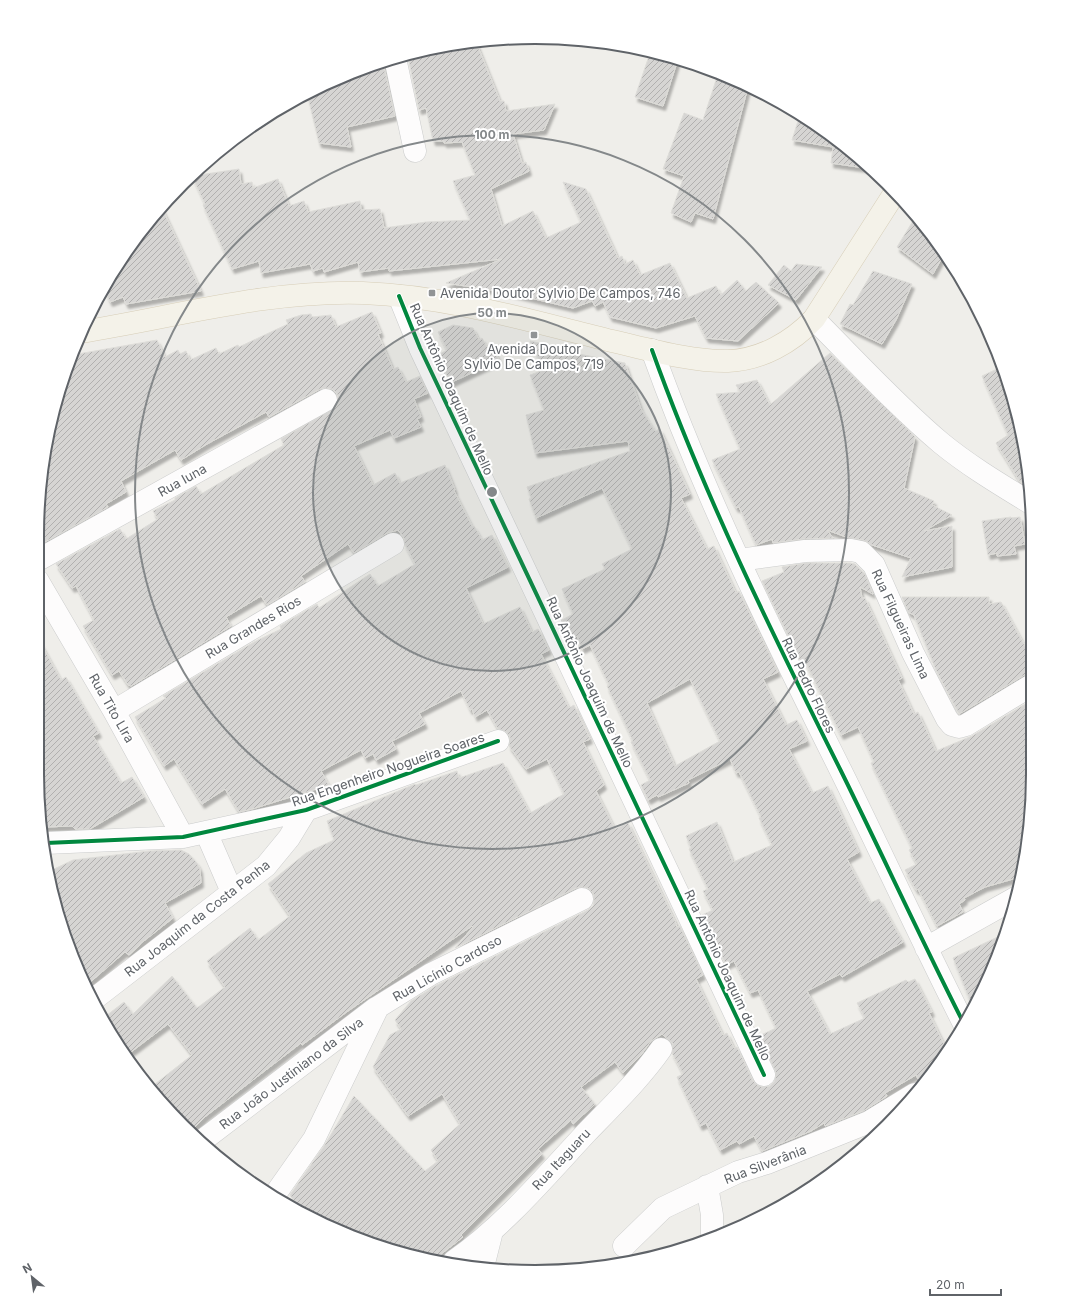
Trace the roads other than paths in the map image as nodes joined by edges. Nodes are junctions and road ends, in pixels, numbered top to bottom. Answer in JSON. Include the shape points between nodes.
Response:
{"nodes":[{"id":1,"x":396,"y":64,"type":"edge"},
{"id":2,"x":415,"y":151,"type":"dead end"},
{"id":3,"x":891,"y":198,"type":"edge"},
{"id":4,"x":400,"y":296,"type":"junction"},
{"id":5,"x":814,"y":319,"type":"junction"},
{"id":6,"x":89,"y":331,"type":"edge"},
{"id":7,"x":652,"y":350,"type":"junction"},
{"id":8,"x":326,"y":400,"type":"dead end"},
{"id":9,"x":1025,"y":499,"type":"edge"},
{"id":10,"x":393,"y":544,"type":"dead end"},
{"id":11,"x":44,"y":557,"type":"edge"},
{"id":12,"x":739,"y":560,"type":"junction"},
{"id":13,"x":44,"y":591,"type":"edge"},
{"id":14,"x":1026,"y":689,"type":"edge"},
{"id":15,"x":114,"y":711,"type":"junction"},
{"id":16,"x":498,"y":740,"type":"dead end"},
{"id":17,"x":306,"y":810,"type":"junction"},
{"id":18,"x":206,"y":832,"type":"junction"},
{"id":19,"x":183,"y":837,"type":"junction"},
{"id":20,"x":49,"y":843,"type":"edge"},
{"id":21,"x":232,"y":892,"type":"junction"},
{"id":22,"x":582,"y":899,"type":"dead end"},
{"id":23,"x":1009,"y":900,"type":"edge"},
{"id":24,"x":926,"y":948,"type":"junction"},
{"id":25,"x":98,"y":996,"type":"edge"},
{"id":26,"x":378,"y":1007,"type":"junction"},
{"id":27,"x":961,"y":1018,"type":"edge"},
{"id":28,"x":661,"y":1049,"type":"dead end"},
{"id":29,"x":764,"y":1075,"type":"dead end"},
{"id":30,"x":897,"y":1105,"type":"edge"},
{"id":31,"x":206,"y":1138,"type":"edge"},
{"id":32,"x":707,"y":1186,"type":"junction"},
{"id":33,"x":277,"y":1192,"type":"edge"},
{"id":34,"x":492,"y":1231,"type":"junction"},
{"id":35,"x":712,"y":1232,"type":"edge"},
{"id":36,"x":624,"y":1246,"type":"dead end"},
{"id":37,"x":457,"y":1259,"type":"edge"},
{"id":38,"x":485,"y":1262,"type":"edge"}],
"edges":[{"from":1,"to":2,"type":"street"},
{"from":3,"to":5,"type":"main road"},
{"from":4,"to":6,"type":"main road","via":[[362,293],[304,295]]},
{"from":4,"to":7,"type":"main road","via":[[448,302]]},
{"from":4,"to":29,"type":"street","name":"Rua Antônio Joaquim de Mello","via":[[420,348]]},
{"from":5,"to":7,"type":"main road","via":[[800,334],[756,356],[728,361]]},
{"from":5,"to":9,"type":"street","via":[[940,442]]},
{"from":7,"to":12,"type":"street","name":"Rua Pedro Flores","via":[[679,421]]},
{"from":8,"to":11,"type":"street","name":"Rua Iuna"},
{"from":10,"to":15,"type":"street","name":"Rua Grandes Rios"},
{"from":12,"to":14,"type":"street","name":"Rua Filgueiras Lima","via":[[805,551],[861,552],[874,565],[913,653],[952,725],[966,725]]},
{"from":12,"to":24,"type":"street","name":"Rua Pedro Flores"},
{"from":13,"to":15,"type":"street","name":"Rua Tito LIra"},
{"from":15,"to":19,"type":"street","name":"Rua Tito LIra"},
{"from":16,"to":17,"type":"street","name":"Rua Engenheiro Nogueira Soares"},
{"from":17,"to":18,"type":"street","name":"Rua Engenheiro Nogueira Soares"},
{"from":17,"to":21,"type":"street","name":"Rua Joaquim da Costa Penha","via":[[289,838],[266,866]]},
{"from":18,"to":19,"type":"street","name":"Rua Engenheiro Nogueira Soares"},
{"from":18,"to":21,"type":"street"},
{"from":19,"to":20,"type":"street","name":"Rua Engenheiro Nogueira Soares"},
{"from":21,"to":25,"type":"street","name":"Rua Joaquim da Costa Penha"},
{"from":22,"to":26,"type":"street","name":"Rua Licínio Cardoso","via":[[431,974]]},
{"from":23,"to":24,"type":"street"},
{"from":24,"to":27,"type":"street","name":"Rua Pedro Flores"},
{"from":26,"to":31,"type":"street","name":"Rua João Justiniano da Silva"},
{"from":26,"to":33,"type":"street","name":"Rua Licínio Cardoso","via":[[314,1139]]},
{"from":28,"to":34,"type":"street","name":"Rua Itaguaru","via":[[585,1134]]},
{"from":30,"to":32,"type":"street","name":"Rua Silverânia","via":[[870,1122]]},
{"from":32,"to":35,"type":"street"},
{"from":32,"to":36,"type":"street","name":"Rua Silverânia","via":[[663,1208]]},
{"from":34,"to":37,"type":"street","name":"Rua Itaguaru"},
{"from":34,"to":38,"type":"street"}]}
